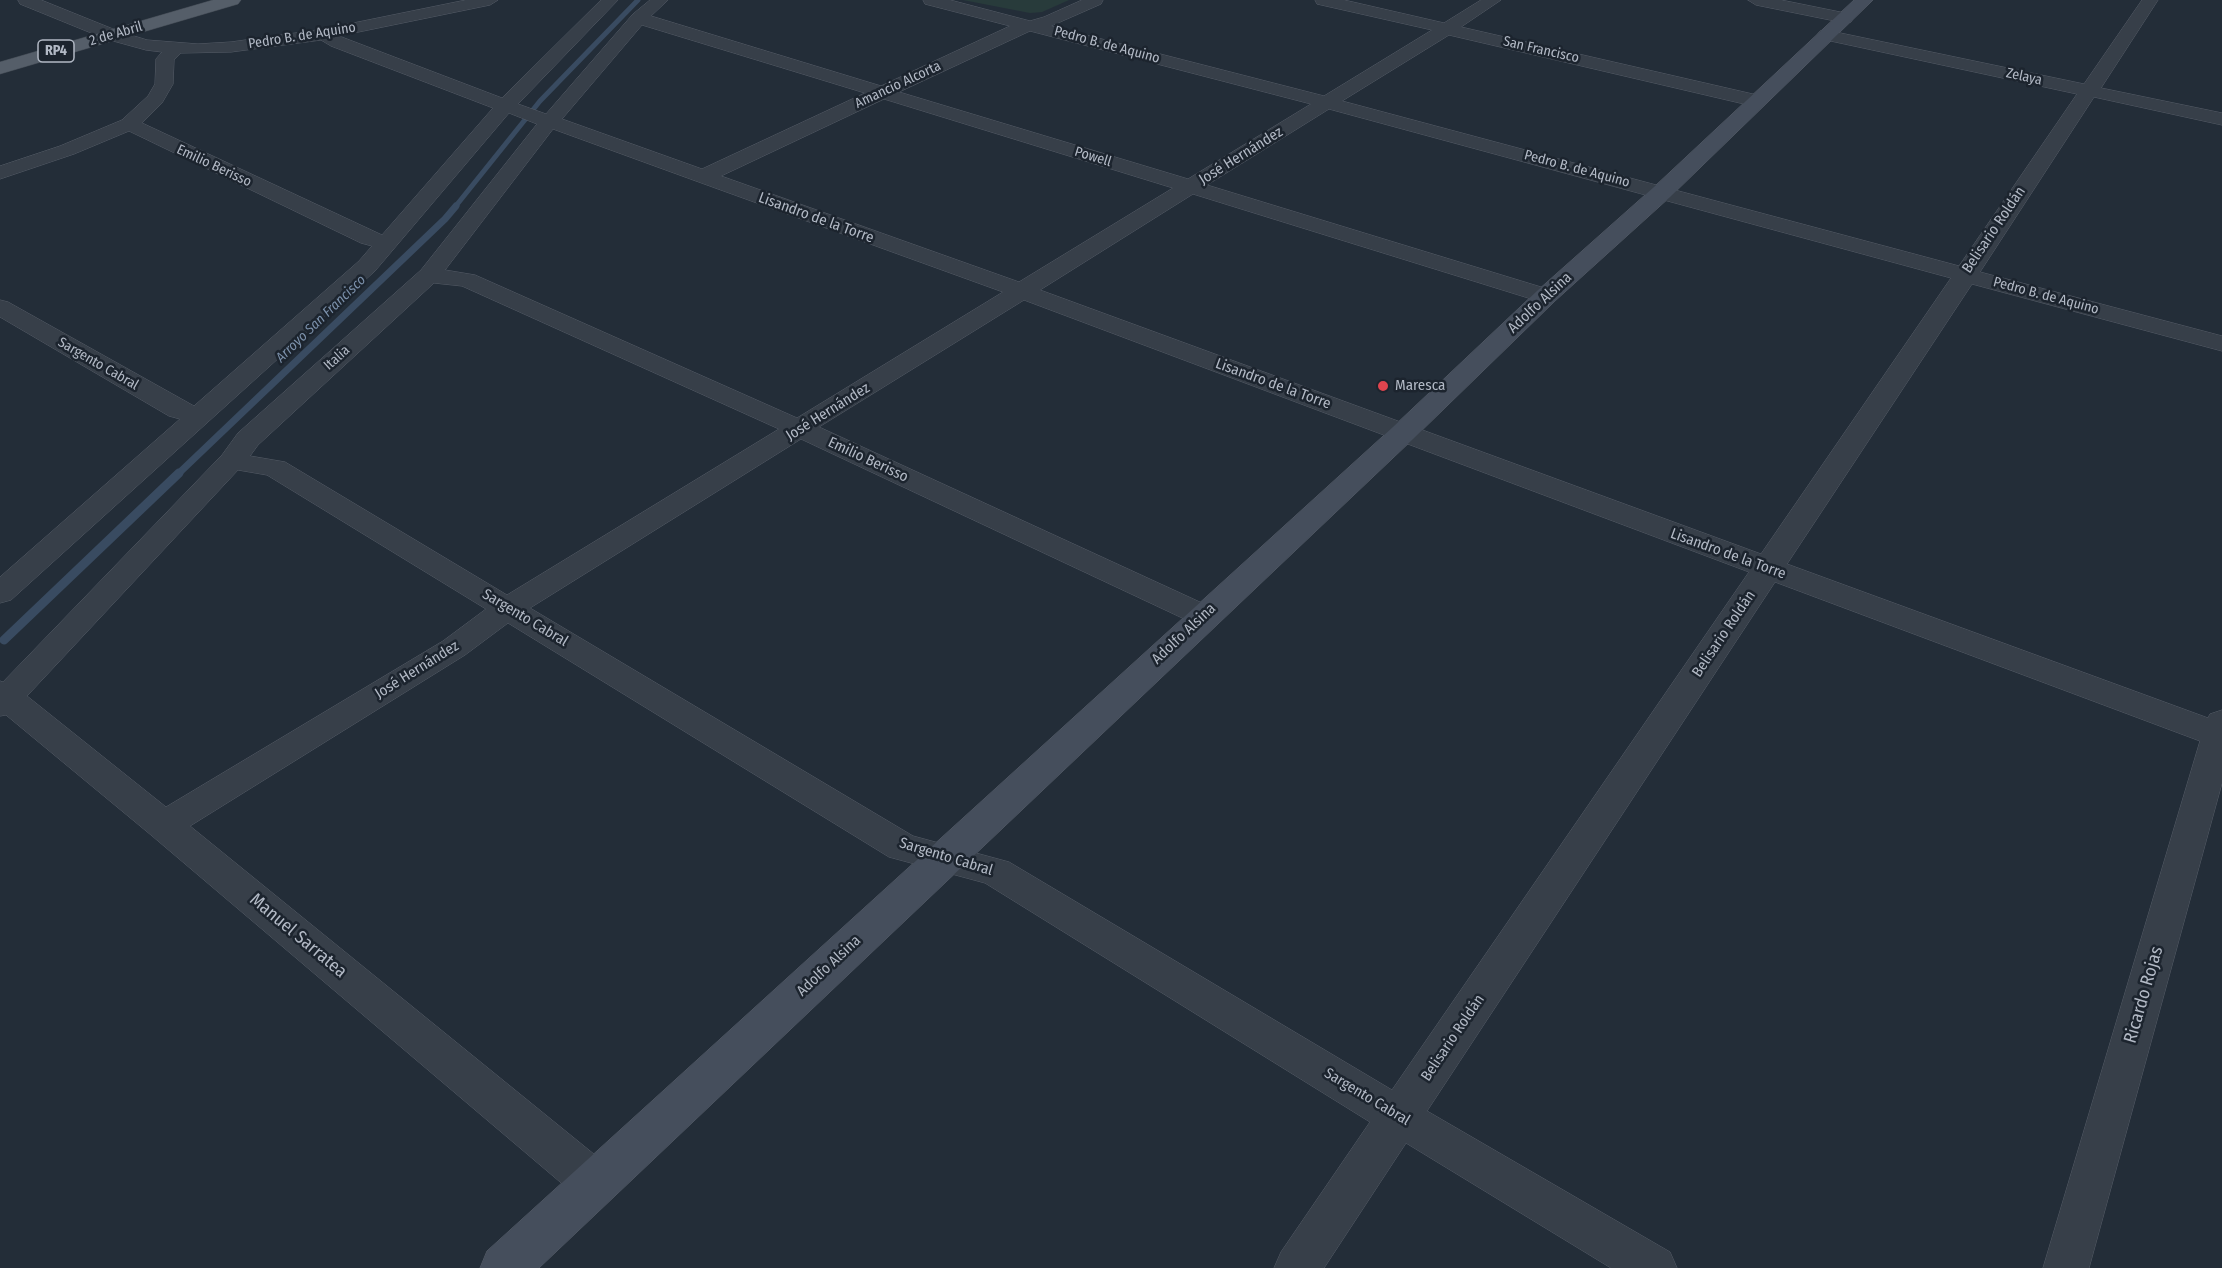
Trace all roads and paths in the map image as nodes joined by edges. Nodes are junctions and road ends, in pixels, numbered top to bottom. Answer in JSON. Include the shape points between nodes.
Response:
{"nodes":[{"id":1,"x":26,"y":0,"type":"edge"},
{"id":2,"x":232,"y":0,"type":"edge"},
{"id":3,"x":490,"y":0,"type":"edge"},
{"id":4,"x":610,"y":0,"type":"edge"},
{"id":5,"x":660,"y":0,"type":"edge"},
{"id":6,"x":931,"y":0,"type":"edge"},
{"id":7,"x":1095,"y":0,"type":"edge"},
{"id":8,"x":1323,"y":0,"type":"edge"},
{"id":9,"x":1493,"y":0,"type":"edge"},
{"id":10,"x":1756,"y":0,"type":"edge"},
{"id":11,"x":1864,"y":0,"type":"edge"},
{"id":12,"x":2150,"y":0,"type":"edge"},
{"id":13,"x":639,"y":18,"type":"junction"},
{"id":14,"x":1845,"y":18,"type":"junction"},
{"id":15,"x":1031,"y":25,"type":"junction"},
{"id":16,"x":1446,"y":28,"type":"junction"},
{"id":17,"x":324,"y":34,"type":"junction"},
{"id":18,"x":112,"y":35,"type":"junction"},
{"id":19,"x":1826,"y":35,"type":"junction"},
{"id":20,"x":175,"y":49,"type":"junction"},
{"id":21,"x":0,"y":68,"type":"edge"},
{"id":22,"x":2089,"y":91,"type":"junction"},
{"id":23,"x":880,"y":93,"type":"junction"},
{"id":24,"x":1757,"y":101,"type":"junction"},
{"id":25,"x":1328,"y":103,"type":"junction"},
{"id":26,"x":512,"y":107,"type":"junction"},
{"id":27,"x":544,"y":119,"type":"junction"},
{"id":28,"x":2222,"y":119,"type":"edge"},
{"id":29,"x":129,"y":124,"type":"junction"},
{"id":30,"x":0,"y":173,"type":"edge"},
{"id":31,"x":703,"y":177,"type":"junction"},
{"id":32,"x":1192,"y":187,"type":"junction"},
{"id":33,"x":1662,"y":192,"type":"junction"},
{"id":34,"x":387,"y":243,"type":"junction"},
{"id":35,"x":1965,"y":273,"type":"junction"},
{"id":36,"x":429,"y":275,"type":"junction"},
{"id":37,"x":1021,"y":291,"type":"junction"},
{"id":38,"x":1546,"y":296,"type":"junction"},
{"id":39,"x":0,"y":307,"type":"edge"},
{"id":40,"x":2222,"y":344,"type":"edge"},
{"id":41,"x":199,"y":416,"type":"junction"},
{"id":42,"x":801,"y":429,"type":"junction"},
{"id":43,"x":1403,"y":433,"type":"junction"},
{"id":44,"x":232,"y":460,"type":"junction"},
{"id":45,"x":1767,"y":569,"type":"junction"},
{"id":46,"x":0,"y":593,"type":"edge"},
{"id":47,"x":508,"y":608,"type":"junction"},
{"id":48,"x":1204,"y":616,"type":"junction"},
{"id":49,"x":2,"y":698,"type":"edge"},
{"id":50,"x":2221,"y":731,"type":"edge"},
{"id":51,"x":164,"y":825,"type":"junction"},
{"id":52,"x":944,"y":858,"type":"junction"},
{"id":53,"x":1400,"y":1117,"type":"junction"},
{"id":54,"x":595,"y":1183,"type":"junction"},
{"id":55,"x":504,"y":1268,"type":"edge"},
{"id":56,"x":1297,"y":1268,"type":"edge"},
{"id":57,"x":1654,"y":1268,"type":"edge"},
{"id":58,"x":2066,"y":1268,"type":"edge"}],
"edges":[{"from":1,"to":18,"type":"street"},
{"from":2,"to":18,"type":"main road","name":"2 de Abril","number":"RP4"},
{"from":3,"to":17,"type":"street","name":"Pedro B. de Aquino"},
{"from":4,"to":26,"type":"street"},
{"from":5,"to":13,"type":"street","name":"Italia"},
{"from":6,"to":15,"type":"street","name":"Pedro B. de Aquino"},
{"from":7,"to":15,"type":"street","name":"Amancio Alcorta","via":[[1050,21]]},
{"from":8,"to":16,"type":"street","name":"San Francisco"},
{"from":9,"to":16,"type":"street","name":"José Hernández"},
{"from":10,"to":14,"type":"street"},
{"from":11,"to":14,"type":"street","name":"Adolfo Alsina"},
{"from":12,"to":22,"type":"street","name":"Belisario Roldán"},
{"from":13,"to":23,"type":"street","name":"Powell"},
{"from":13,"to":27,"type":"street","name":"Italia"},
{"from":14,"to":19,"type":"street","name":"Adolfo Alsina"},
{"from":15,"to":23,"type":"street","name":"Amancio Alcorta"},
{"from":15,"to":25,"type":"street","name":"Pedro B. de Aquino"},
{"from":16,"to":24,"type":"street","name":"San Francisco"},
{"from":16,"to":25,"type":"street","name":"José Hernández"},
{"from":17,"to":20,"type":"street","name":"Pedro B. de Aquino","via":[[231,47]]},
{"from":17,"to":26,"type":"street","name":"Lisandro de la Torre"},
{"from":18,"to":20,"type":"street","name":"Pedro B. de Aquino"},
{"from":18,"to":21,"type":"main road","name":"2 de Abril","number":"RP4"},
{"from":19,"to":22,"type":"street","name":"Zelaya"},
{"from":19,"to":24,"type":"street","name":"Adolfo Alsina"},
{"from":20,"to":29,"type":"street","via":[[165,59],[164,84],[155,99]]},
{"from":22,"to":28,"type":"street","name":"Zelaya"},
{"from":22,"to":35,"type":"street","name":"Belisario Roldán"},
{"from":23,"to":31,"type":"street","name":"Amancio Alcorta"},
{"from":23,"to":32,"type":"street","name":"Powell"},
{"from":24,"to":33,"type":"street","name":"Adolfo Alsina"},
{"from":25,"to":32,"type":"street","name":"José Hernández"},
{"from":25,"to":33,"type":"street","name":"Pedro B. de Aquino"},
{"from":26,"to":27,"type":"street","name":"Lisandro de la Torre"},
{"from":26,"to":34,"type":"street"},
{"from":27,"to":31,"type":"street","name":"Lisandro de la Torre"},
{"from":27,"to":36,"type":"street","name":"Italia"},
{"from":29,"to":30,"type":"street"},
{"from":29,"to":34,"type":"street","name":"Emilio Berisso"},
{"from":31,"to":37,"type":"street","name":"Lisandro de la Torre"},
{"from":32,"to":37,"type":"street","name":"José Hernández"},
{"from":32,"to":38,"type":"street","name":"Powell"},
{"from":33,"to":35,"type":"street","name":"Pedro B. de Aquino"},
{"from":33,"to":38,"type":"street","name":"Adolfo Alsina"},
{"from":34,"to":41,"type":"street"},
{"from":35,"to":40,"type":"street","name":"Pedro B. de Aquino"},
{"from":35,"to":45,"type":"street","name":"Belisario Roldán"},
{"from":36,"to":42,"type":"street","name":"Emilio Berisso","via":[[467,280]]},
{"from":36,"to":44,"type":"street","name":"Italia","via":[[248,439]]},
{"from":37,"to":42,"type":"street","name":"José Hernández"},
{"from":37,"to":43,"type":"street","name":"Lisandro de la Torre"},
{"from":38,"to":43,"type":"street","name":"Adolfo Alsina"},
{"from":39,"to":41,"type":"street","name":"Sargento Cabral","via":[[178,411]]},
{"from":41,"to":46,"type":"street"},
{"from":42,"to":47,"type":"street","name":"José Hernández"},
{"from":42,"to":48,"type":"street","name":"Emilio Berisso"},
{"from":43,"to":45,"type":"street","name":"Lisandro de la Torre"},
{"from":43,"to":48,"type":"street","name":"Adolfo Alsina"},
{"from":44,"to":47,"type":"street","name":"Sargento Cabral","via":[[274,468]]},
{"from":44,"to":49,"type":"street","name":"Italia"},
{"from":45,"to":50,"type":"street","name":"Lisandro de la Torre"},
{"from":45,"to":53,"type":"street","name":"Belisario Roldán"},
{"from":47,"to":51,"type":"street","name":"José Hernández","via":[[454,648]]},
{"from":47,"to":52,"type":"street","name":"Sargento Cabral","via":[[902,847]]},
{"from":48,"to":52,"type":"street","name":"Adolfo Alsina"},
{"from":49,"to":51,"type":"street","name":"Manuel Sarratea"},
{"from":50,"to":58,"type":"street","name":"Ricardo Rojas"},
{"from":51,"to":54,"type":"street","name":"Manuel Sarratea"},
{"from":52,"to":53,"type":"street","name":"Sargento Cabral","via":[[996,872]]},
{"from":52,"to":54,"type":"street","name":"Adolfo Alsina"},
{"from":53,"to":56,"type":"street","name":"Belisario Roldán"},
{"from":53,"to":57,"type":"street","name":"Sargento Cabral"},
{"from":54,"to":55,"type":"street","name":"Adolfo Alsina"}]}
